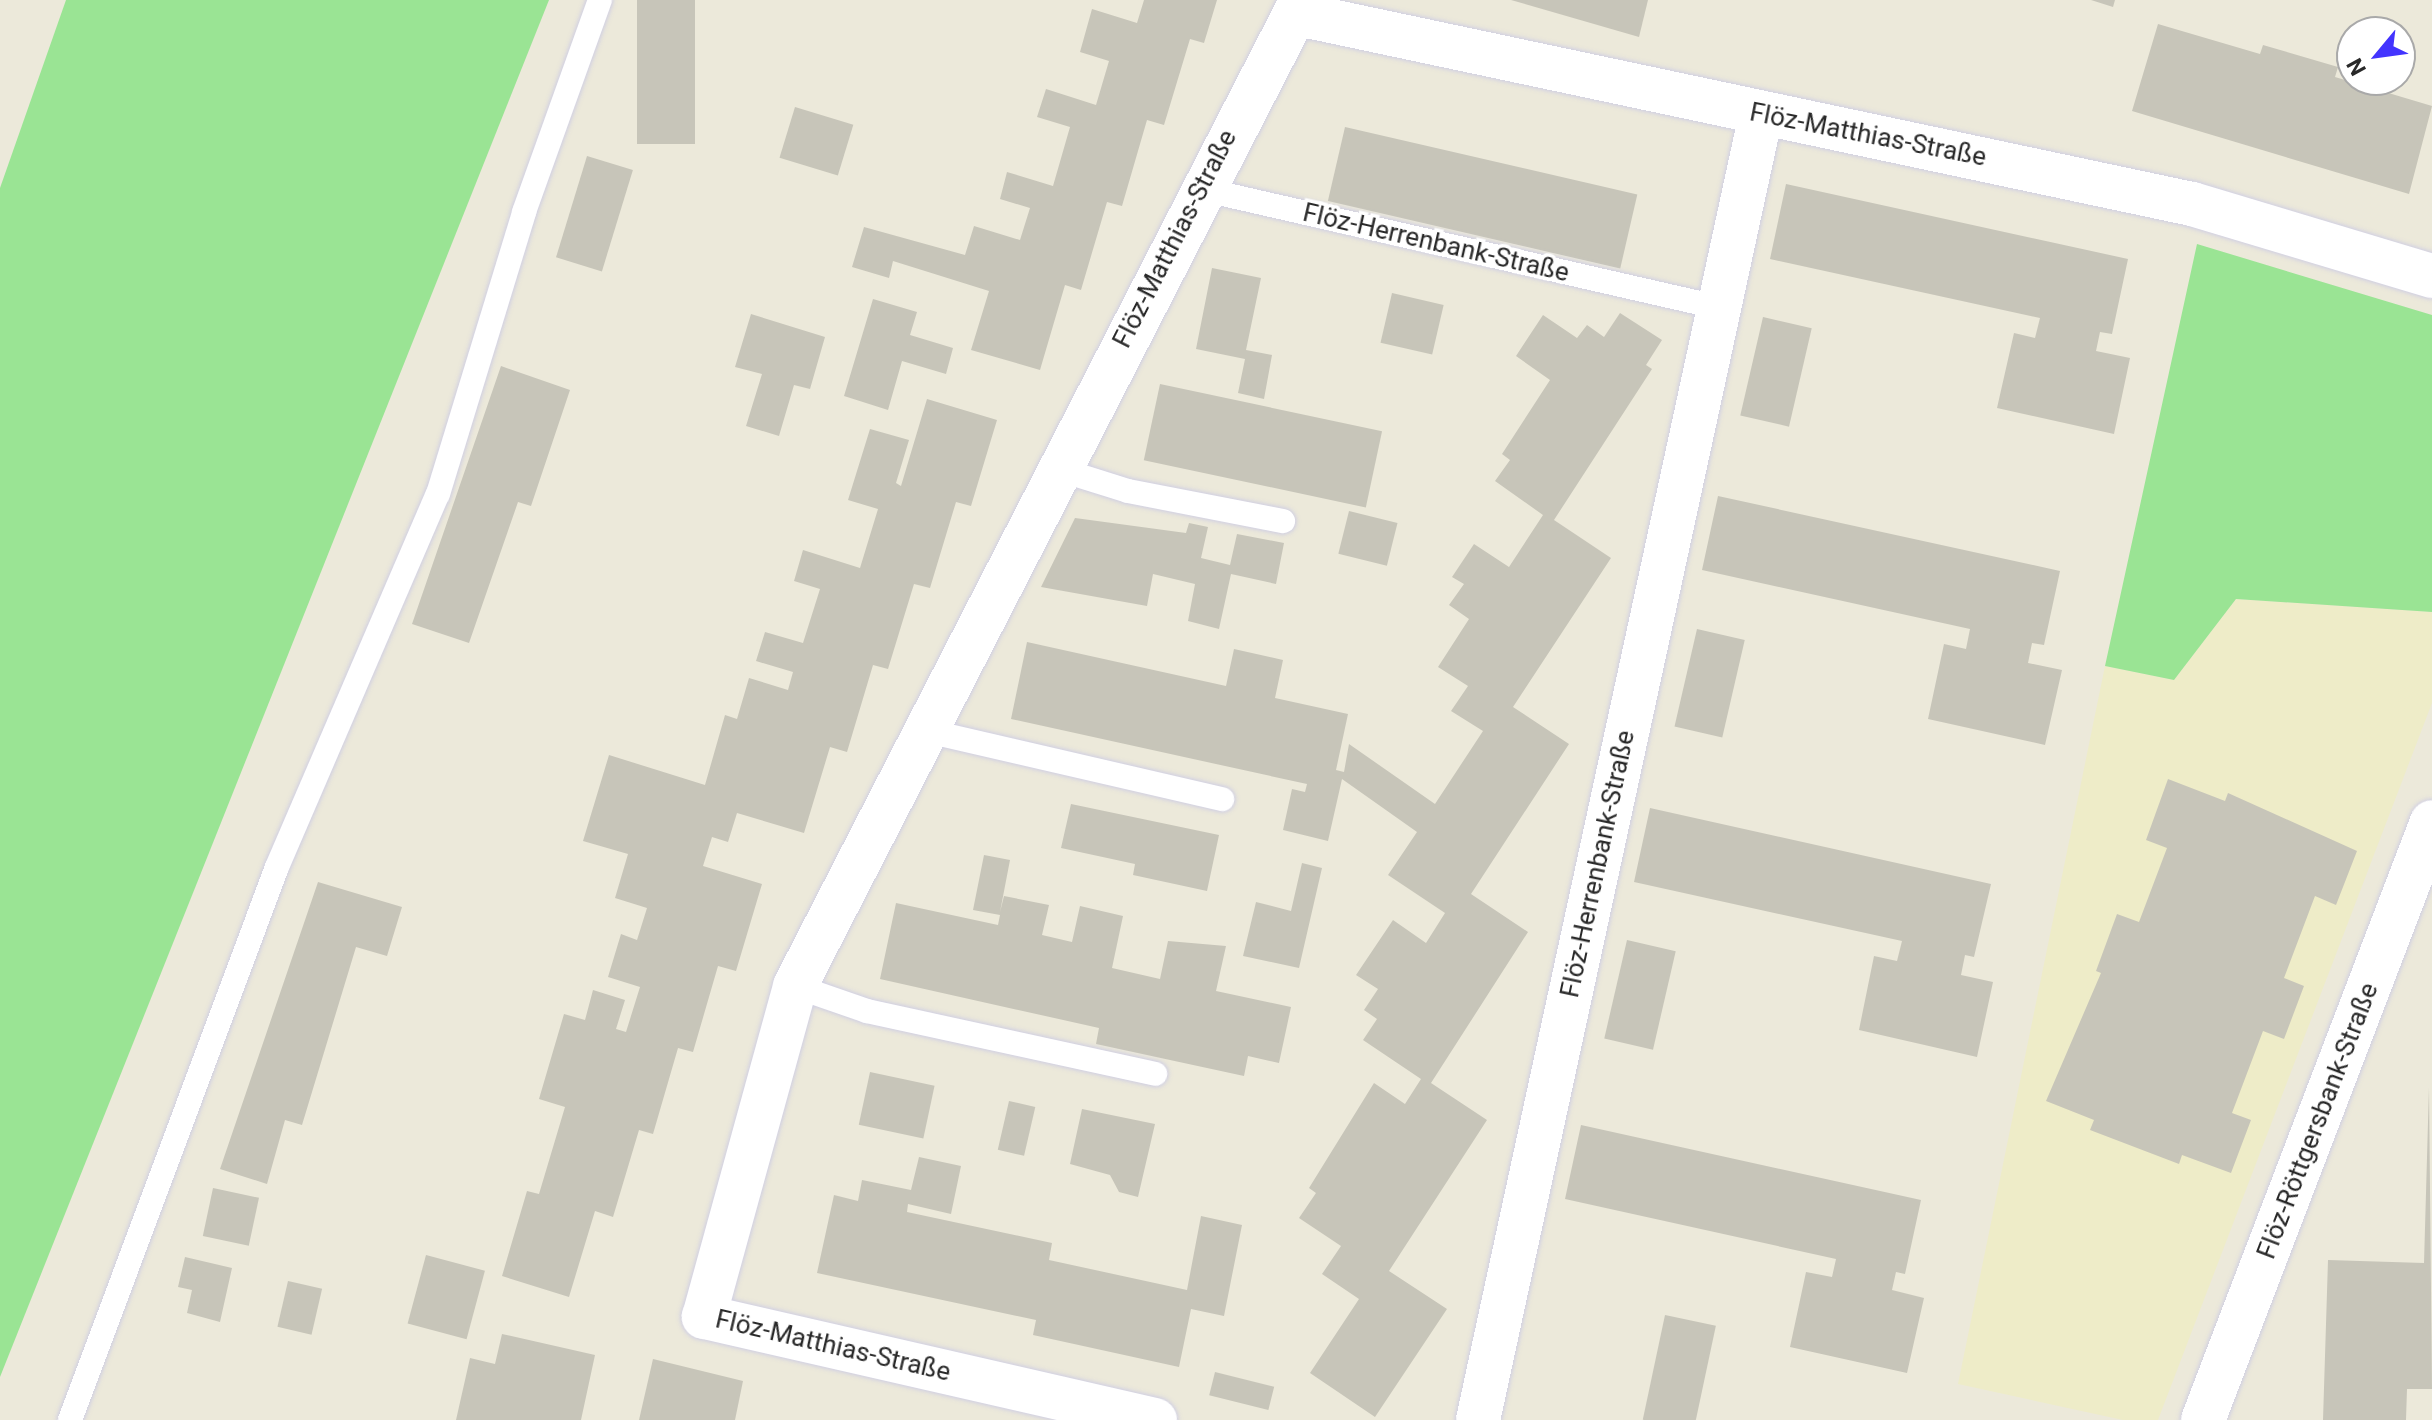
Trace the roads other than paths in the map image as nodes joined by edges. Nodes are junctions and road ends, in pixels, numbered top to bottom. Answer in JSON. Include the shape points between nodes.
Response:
{"nodes":[{"id":1,"x":600,"y":0,"type":"edge"},
{"id":2,"x":1300,"y":7,"type":"edge"},
{"id":3,"x":1761,"y":114,"type":"junction"},
{"id":4,"x":1201,"y":189,"type":"junction"},
{"id":5,"x":2432,"y":276,"type":"edge"},
{"id":6,"x":1717,"y":307,"type":"junction"},
{"id":7,"x":1058,"y":469,"type":"junction"},
{"id":8,"x":1283,"y":521,"type":"dead end"},
{"id":9,"x":927,"y":731,"type":"junction"},
{"id":10,"x":1222,"y":799,"type":"dead end"},
{"id":11,"x":2432,"y":822,"type":"edge"},
{"id":12,"x":795,"y":986,"type":"junction"},
{"id":13,"x":1155,"y":1074,"type":"dead end"},
{"id":14,"x":70,"y":1420,"type":"edge"},
{"id":15,"x":1155,"y":1420,"type":"edge"},
{"id":16,"x":1478,"y":1420,"type":"edge"},
{"id":17,"x":2203,"y":1420,"type":"edge"}],
"edges":[{"from":1,"to":14,"type":"lane","via":[[524,212],[438,494],[277,867]]},
{"from":2,"to":3,"type":"street","name":"Flöz-Matthias-Straße"},
{"from":2,"to":4,"type":"street","name":"Flöz-Matthias-Straße","via":[[1259,73]]},
{"from":3,"to":5,"type":"street","name":"Flöz-Matthias-Straße","via":[[2192,204]]},
{"from":3,"to":6,"type":"street","name":"Flöz-Herrenbank-Straße"},
{"from":4,"to":6,"type":"lane","name":"Flöz-Herrenbank-Straße"},
{"from":4,"to":7,"type":"street","name":"Flöz-Matthias-Straße"},
{"from":6,"to":16,"type":"street","name":"Flöz-Herrenbank-Straße"},
{"from":7,"to":8,"type":"lane","via":[[1128,491]]},
{"from":7,"to":9,"type":"street","name":"Flöz-Matthias-Straße"},
{"from":9,"to":10,"type":"lane"},
{"from":9,"to":12,"type":"street","name":"Flöz-Matthias-Straße"},
{"from":11,"to":17,"type":"street","name":"Flöz-Röttgersbank-Straße"},
{"from":12,"to":13,"type":"lane","via":[[867,1011]]},
{"from":12,"to":15,"type":"street","name":"Flöz-Matthias-Straße","via":[[704,1317]]}]}
